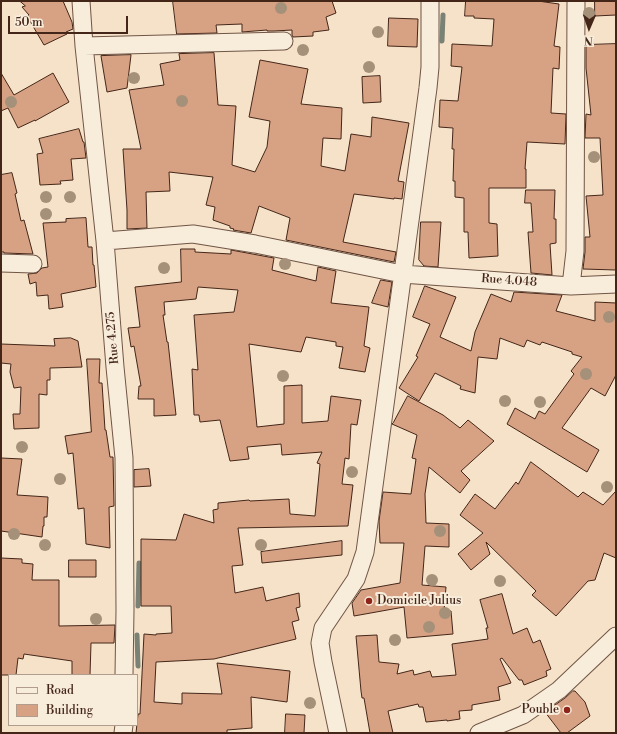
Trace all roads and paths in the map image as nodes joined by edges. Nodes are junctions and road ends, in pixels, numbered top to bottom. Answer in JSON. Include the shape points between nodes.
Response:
{"nodes":[{"id":1,"x":81,"y":1,"type":"edge"},
{"id":2,"x":430,"y":1,"type":"edge"},
{"id":3,"x":576,"y":1,"type":"edge"},
{"id":4,"x":284,"y":40,"type":"dead end"},
{"id":5,"x":84,"y":46,"type":"junction"},
{"id":6,"x":105,"y":241,"type":"junction"},
{"id":7,"x":1,"y":263,"type":"edge"},
{"id":8,"x":33,"y":264,"type":"dead end"},
{"id":9,"x":402,"y":274,"type":"junction"},
{"id":10,"x":616,"y":284,"type":"edge"},
{"id":11,"x":571,"y":286,"type":"junction"},
{"id":12,"x":616,"y":636,"type":"edge"},
{"id":13,"x":124,"y":674,"type":"edge"},
{"id":14,"x":338,"y":733,"type":"edge"},
{"id":15,"x":479,"y":733,"type":"edge"}],
"edges":[{"from":1,"to":5,"type":"street","name":"Rue 4.275"},
{"from":2,"to":9,"type":"street","via":[[428,88]]},
{"from":3,"to":11,"type":"street","via":[[574,251]]},
{"from":4,"to":5,"type":"street"},
{"from":5,"to":6,"type":"street","name":"Rue 4.275"},
{"from":6,"to":9,"type":"street","name":"Rue 4.048","via":[[193,234]]},
{"from":6,"to":13,"type":"street","name":"Rue 4.275","via":[[124,458]]},
{"from":7,"to":8,"type":"street"},
{"from":9,"to":11,"type":"street","name":"Rue 4.048"},
{"from":9,"to":14,"type":"street","via":[[365,552],[356,579],[323,628],[320,643]]},
{"from":10,"to":11,"type":"street","name":"Rue 4.048"},
{"from":12,"to":15,"type":"street","via":[[559,690],[523,716]]}]}
